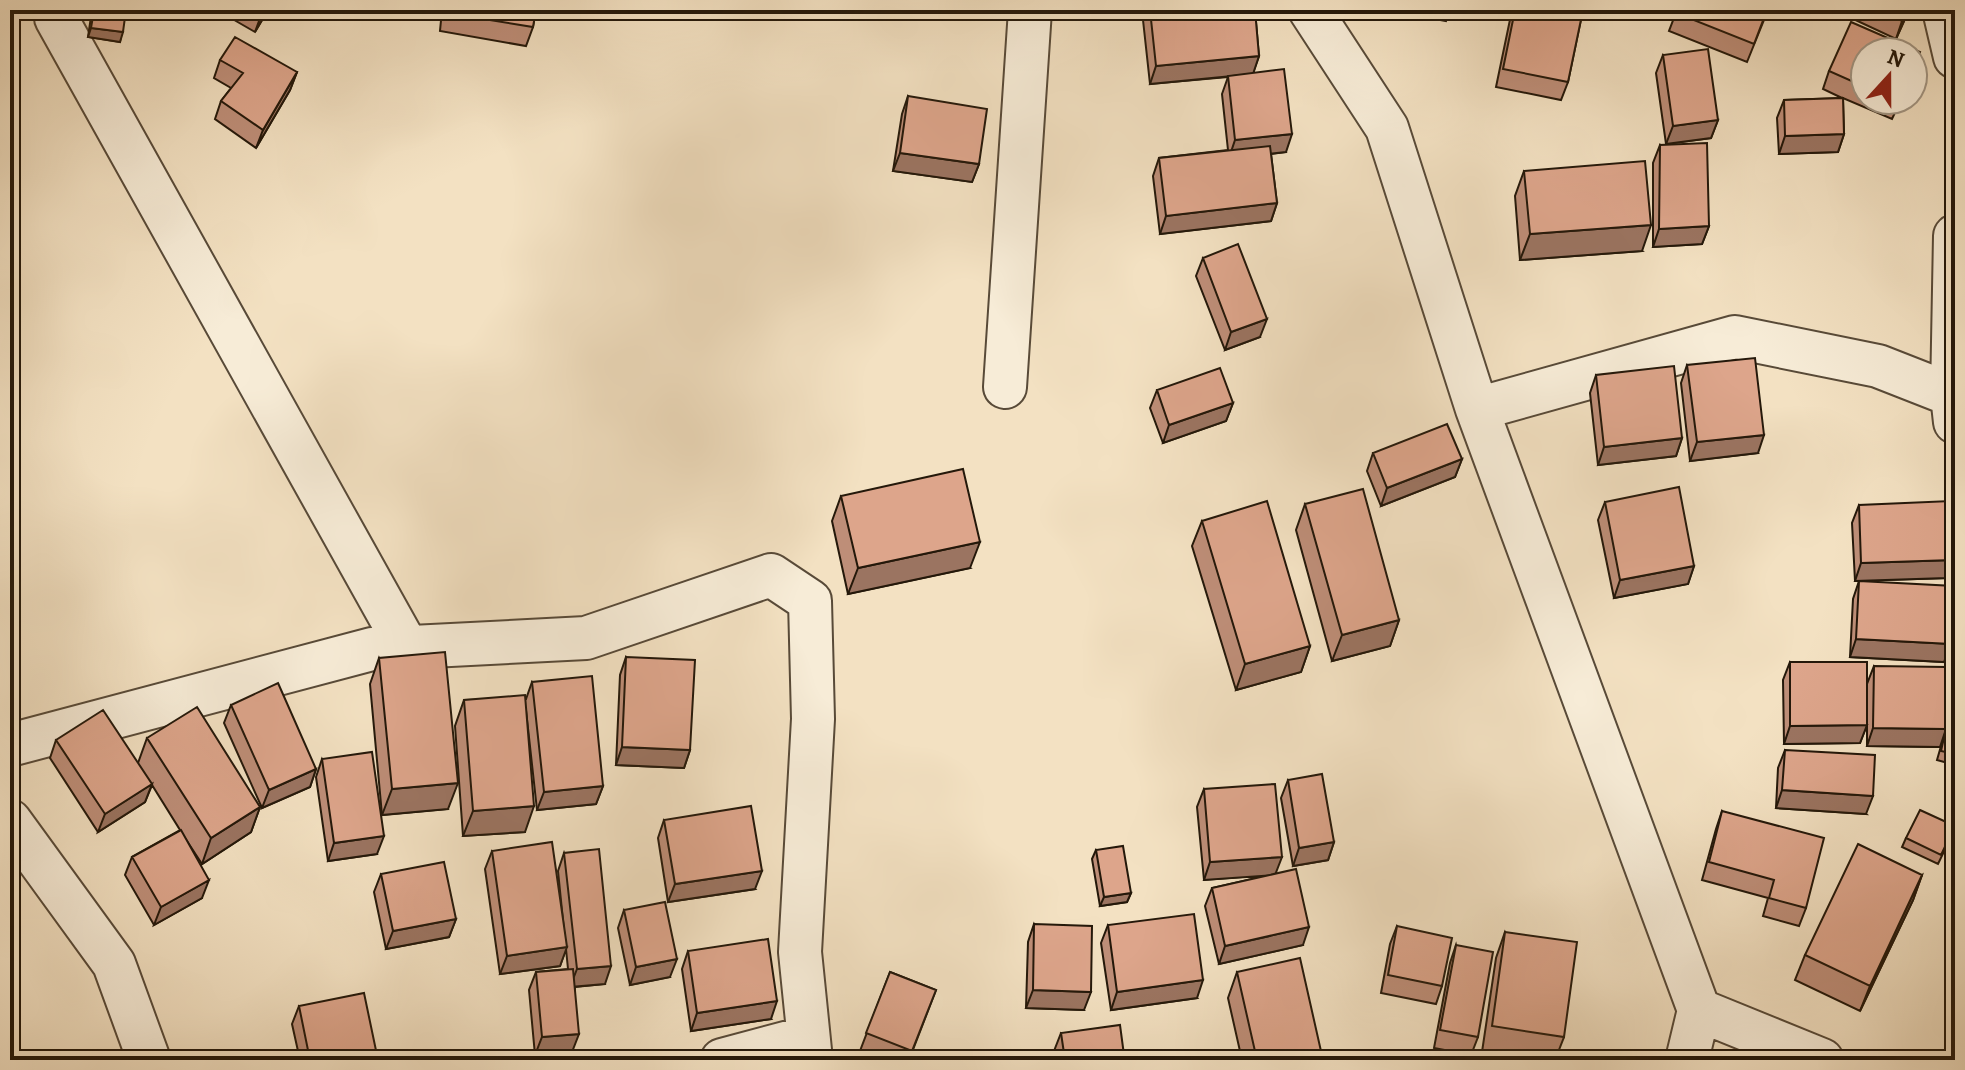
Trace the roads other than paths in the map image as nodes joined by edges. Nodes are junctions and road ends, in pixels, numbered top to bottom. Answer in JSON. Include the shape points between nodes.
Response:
{"nodes":[{"id":1,"x":57,"y":10,"type":"edge"},
{"id":2,"x":1030,"y":10,"type":"edge"},
{"id":3,"x":1310,"y":10,"type":"edge"},
{"id":4,"x":1944,"y":10,"type":"edge"},
{"id":5,"x":1955,"y":57,"type":"edge"},
{"id":6,"x":1955,"y":236,"type":"edge"},
{"id":7,"x":1005,"y":387,"type":"dead end"},
{"id":8,"x":1954,"y":408,"type":"edge"},
{"id":9,"x":1477,"y":409,"type":"junction"},
{"id":10,"x":408,"y":649,"type":"junction"},
{"id":11,"x":10,"y":745,"type":"edge"},
{"id":12,"x":10,"y":821,"type":"edge"},
{"id":13,"x":1699,"y":1010,"type":"junction"},
{"id":14,"x":810,"y":1048,"type":"edge"},
{"id":15,"x":149,"y":1060,"type":"edge"},
{"id":16,"x":722,"y":1060,"type":"edge"},
{"id":17,"x":1687,"y":1060,"type":"edge"},
{"id":18,"x":1822,"y":1060,"type":"edge"}],
"edges":[{"from":1,"to":10,"type":"street","via":[[56,18]]},
{"from":2,"to":7,"type":"street"},
{"from":3,"to":9,"type":"street","via":[[1387,128]]},
{"from":4,"to":5,"type":"street"},
{"from":6,"to":8,"type":"street"},
{"from":8,"to":9,"type":"street","via":[[1878,366],[1735,337]]},
{"from":9,"to":13,"type":"street"},
{"from":10,"to":11,"type":"street","via":[[372,649]]},
{"from":10,"to":14,"type":"street","via":[[586,638],[771,575],[810,601],[813,719],[800,952]]},
{"from":12,"to":15,"type":"street","via":[[114,964]]},
{"from":13,"to":17,"type":"street"},
{"from":13,"to":18,"type":"street"},
{"from":14,"to":16,"type":"street"}]}
